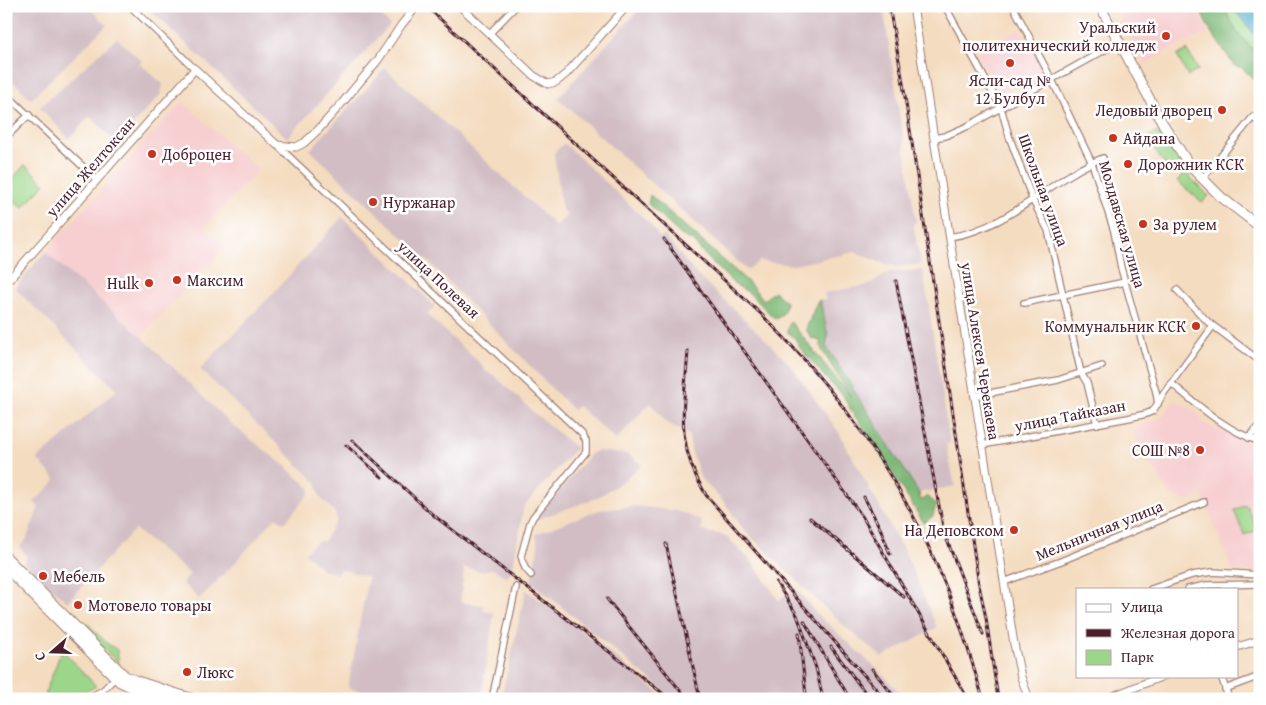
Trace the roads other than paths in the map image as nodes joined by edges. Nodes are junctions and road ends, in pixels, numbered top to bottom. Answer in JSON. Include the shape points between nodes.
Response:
{"nodes":[{"id":1,"x":130,"y":6,"type":"edge"},
{"id":2,"x":417,"y":6,"type":"edge"},
{"id":3,"x":460,"y":6,"type":"edge"},
{"id":4,"x":516,"y":6,"type":"edge"},
{"id":5,"x":913,"y":6,"type":"edge"},
{"id":6,"x":945,"y":6,"type":"edge"},
{"id":7,"x":1013,"y":6,"type":"edge"},
{"id":8,"x":1100,"y":6,"type":"edge"},
{"id":9,"x":626,"y":7,"type":"edge"},
{"id":10,"x":489,"y":34,"type":"junction"},
{"id":11,"x":1119,"y":42,"type":"junction"},
{"id":12,"x":195,"y":69,"type":"junction"},
{"id":13,"x":1052,"y":80,"type":"junction"},
{"id":14,"x":6,"y":94,"type":"edge"},
{"id":15,"x":1001,"y":108,"type":"junction"},
{"id":16,"x":29,"y":116,"type":"junction"},
{"id":17,"x":1256,"y":119,"type":"edge"},
{"id":18,"x":6,"y":137,"type":"edge"},
{"id":19,"x":934,"y":138,"type":"junction"},
{"id":20,"x":277,"y":145,"type":"junction"},
{"id":21,"x":1103,"y":158,"type":"dead end"},
{"id":22,"x":1092,"y":163,"type":"junction"},
{"id":23,"x":1202,"y":179,"type":"junction"},
{"id":24,"x":97,"y":180,"type":"junction"},
{"id":25,"x":1033,"y":201,"type":"junction"},
{"id":26,"x":1260,"y":227,"type":"edge"},
{"id":27,"x":949,"y":237,"type":"junction"},
{"id":28,"x":1125,"y":282,"type":"junction"},
{"id":29,"x":6,"y":283,"type":"edge"},
{"id":30,"x":1178,"y":290,"type":"dead end"},
{"id":31,"x":1063,"y":294,"type":"junction"},
{"id":32,"x":1024,"y":303,"type":"dead end"},
{"id":33,"x":1213,"y":326,"type":"junction"},
{"id":34,"x":1260,"y":361,"type":"edge"},
{"id":35,"x":1102,"y":366,"type":"dead end"},
{"id":36,"x":1081,"y":373,"type":"junction"},
{"id":37,"x":1171,"y":383,"type":"junction"},
{"id":38,"x":974,"y":396,"type":"junction"},
{"id":39,"x":1158,"y":404,"type":"junction"},
{"id":40,"x":1097,"y":424,"type":"junction"},
{"id":41,"x":1260,"y":424,"type":"edge"},
{"id":42,"x":1250,"y":438,"type":"junction"},
{"id":43,"x":1260,"y":442,"type":"edge"},
{"id":44,"x":982,"y":445,"type":"junction"},
{"id":45,"x":1204,"y":502,"type":"dead end"},
{"id":46,"x":6,"y":557,"type":"edge"},
{"id":47,"x":6,"y":568,"type":"edge"},
{"id":48,"x":1260,"y":574,"type":"edge"},
{"id":49,"x":531,"y":575,"type":"dead end"},
{"id":50,"x":1004,"y":582,"type":"junction"},
{"id":51,"x":1260,"y":584,"type":"edge"},
{"id":52,"x":516,"y":587,"type":"dead end"},
{"id":53,"x":1154,"y":588,"type":"edge"},
{"id":54,"x":1193,"y":588,"type":"edge"},
{"id":55,"x":1260,"y":640,"type":"edge"},
{"id":56,"x":1238,"y":647,"type":"edge"},
{"id":57,"x":118,"y":675,"type":"junction"},
{"id":58,"x":1260,"y":676,"type":"edge"},
{"id":59,"x":1159,"y":678,"type":"edge"},
{"id":60,"x":1222,"y":678,"type":"edge"},
{"id":61,"x":1226,"y":689,"type":"junction"},
{"id":62,"x":87,"y":699,"type":"edge"},
{"id":63,"x":168,"y":699,"type":"edge"},
{"id":64,"x":192,"y":699,"type":"edge"},
{"id":65,"x":492,"y":699,"type":"edge"},
{"id":66,"x":1029,"y":699,"type":"edge"},
{"id":67,"x":1106,"y":699,"type":"edge"},
{"id":68,"x":1229,"y":699,"type":"edge"}],
"edges":[{"from":1,"to":12,"type":"street"},
{"from":2,"to":20,"type":"street","via":[[378,60],[318,130],[296,147]]},
{"from":3,"to":10,"type":"street"},
{"from":4,"to":10,"type":"street"},
{"from":5,"to":19,"type":"street","name":"улица Алексея Черекаева"},
{"from":6,"to":15,"type":"street","name":"Школьная улица"},
{"from":7,"to":13,"type":"street","name":"Молдавская улица"},
{"from":8,"to":11,"type":"main road"},
{"from":9,"to":10,"type":"street","via":[[560,80],[552,84],[543,83]]},
{"from":11,"to":13,"type":"street"},
{"from":11,"to":23,"type":"main road","via":[[1176,147]]},
{"from":12,"to":20,"type":"street"},
{"from":12,"to":24,"type":"street","name":"улица Желтоксан"},
{"from":13,"to":15,"type":"street"},
{"from":13,"to":22,"type":"street","name":"Молдавская улица"},
{"from":14,"to":16,"type":"street"},
{"from":15,"to":19,"type":"street","via":[[968,126]]},
{"from":15,"to":25,"type":"street","name":"Школьная улица"},
{"from":16,"to":18,"type":"street"},
{"from":16,"to":24,"type":"street"},
{"from":17,"to":23,"type":"street"},
{"from":19,"to":27,"type":"street","name":"улица Алексея Черекаева"},
{"from":20,"to":49,"type":"street","name":"улица Полевая","via":[[582,434],[586,452],[533,517],[527,532],[521,556]]},
{"from":21,"to":22,"type":"street"},
{"from":22,"to":25,"type":"street"},
{"from":22,"to":28,"type":"street","name":"Молдавская улица","via":[[1114,231]]},
{"from":23,"to":26,"type":"main road"},
{"from":24,"to":29,"type":"street","name":"улица Желтоксан"},
{"from":25,"to":27,"type":"street","via":[[980,229]]},
{"from":25,"to":31,"type":"street","name":"Школьная улица","via":[[1048,230]]},
{"from":27,"to":38,"type":"street","name":"улица Алексея Черекаева"},
{"from":28,"to":31,"type":"street"},
{"from":28,"to":39,"type":"street","name":"Молдавская улица"},
{"from":30,"to":33,"type":"street"},
{"from":31,"to":32,"type":"street"},
{"from":31,"to":36,"type":"street","name":"Школьная улица"},
{"from":33,"to":34,"type":"street"},
{"from":33,"to":37,"type":"street"},
{"from":35,"to":36,"type":"street"},
{"from":36,"to":38,"type":"street"},
{"from":36,"to":40,"type":"street","name":"Школьная улица","via":[[1087,383]]},
{"from":37,"to":39,"type":"street"},
{"from":37,"to":42,"type":"street","via":[[1220,423]]},
{"from":38,"to":44,"type":"street","name":"улица Алексея Черекаева"},
{"from":39,"to":40,"type":"street","name":"улица Тайказан","via":[[1146,414]]},
{"from":40,"to":44,"type":"street","name":"улица Тайказан"},
{"from":41,"to":42,"type":"street"},
{"from":42,"to":43,"type":"street"},
{"from":44,"to":50,"type":"street","name":"улица Алексея Черекаева"},
{"from":45,"to":50,"type":"street","name":"Мельничная улица"},
{"from":46,"to":57,"type":"main road"},
{"from":47,"to":57,"type":"main road"},
{"from":48,"to":53,"type":"street","via":[[1212,572]]},
{"from":50,"to":66,"type":"street","name":"улица Алексея Черекаева","via":[[1016,658]]},
{"from":51,"to":54,"type":"street"},
{"from":52,"to":65,"type":"street"},
{"from":55,"to":56,"type":"street"},
{"from":57,"to":62,"type":"street","via":[[103,690]]},
{"from":57,"to":63,"type":"main road","via":[[128,686]]},
{"from":57,"to":64,"type":"main road"},
{"from":58,"to":61,"type":"street"},
{"from":59,"to":67,"type":"street"},
{"from":60,"to":61,"type":"street"},
{"from":61,"to":68,"type":"street"}]}
